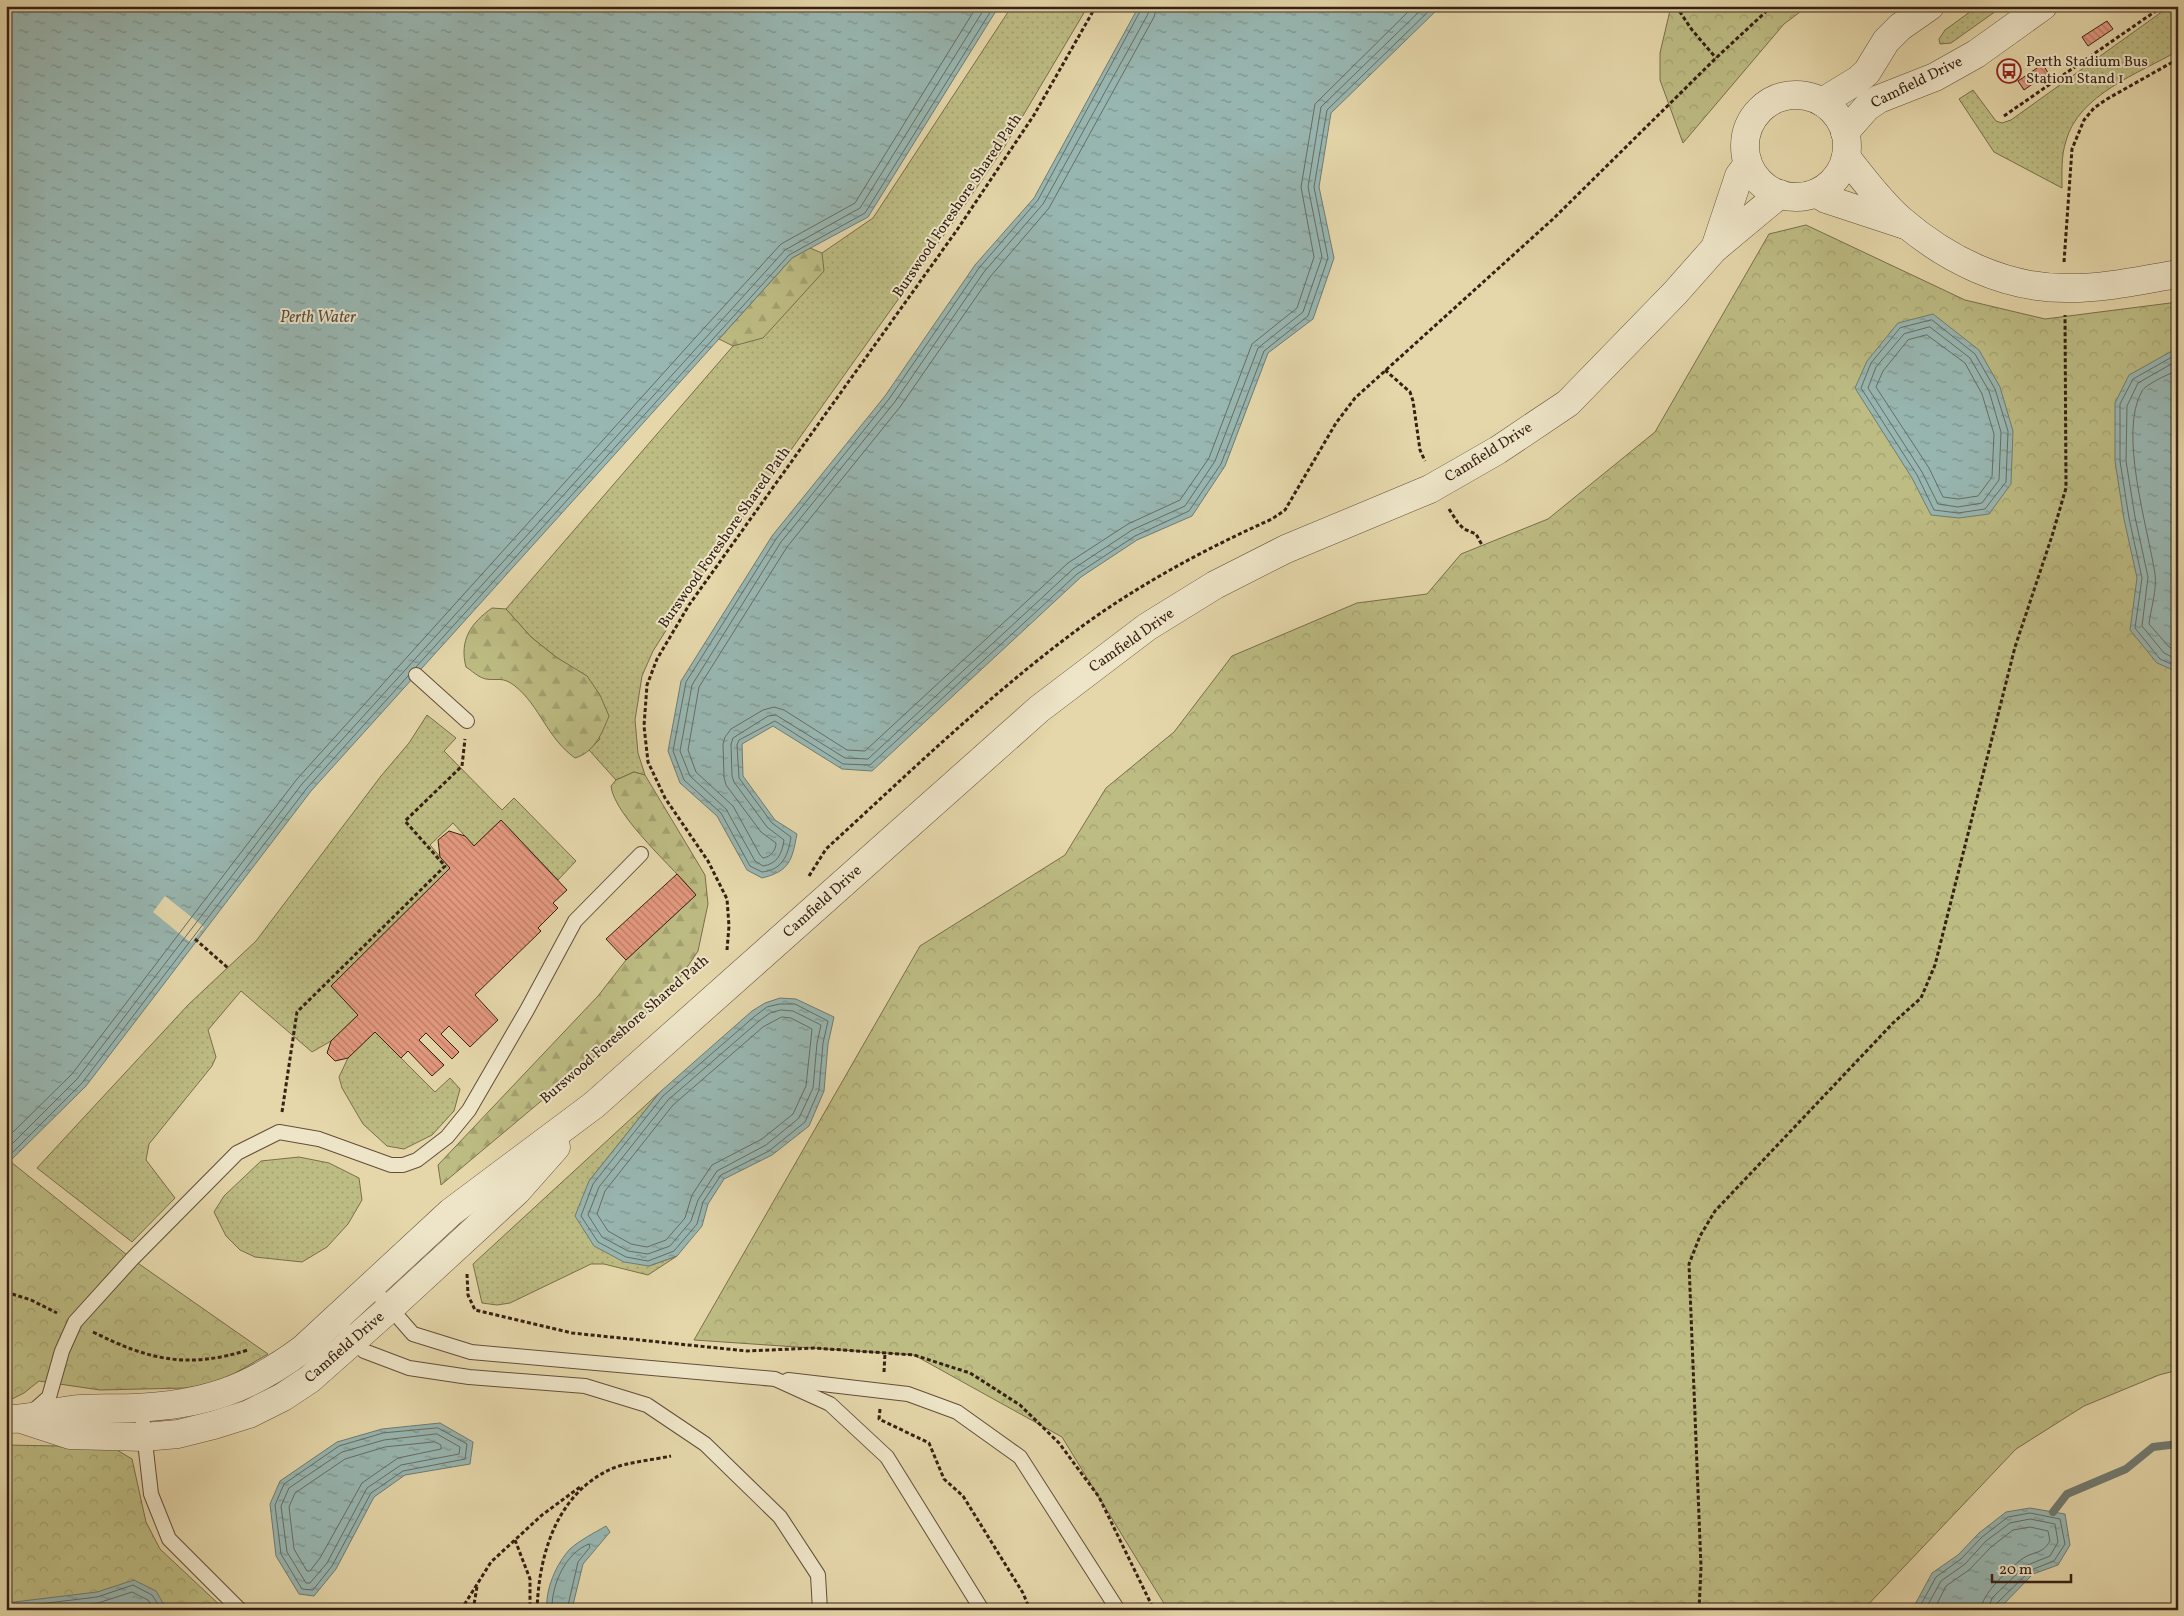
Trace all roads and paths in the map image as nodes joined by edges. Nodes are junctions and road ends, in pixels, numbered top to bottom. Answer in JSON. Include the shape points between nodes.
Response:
{"nodes":[{"id":1,"x":1096,"y":6,"type":"edge"},
{"id":2,"x":1676,"y":6,"type":"edge"},
{"id":3,"x":1772,"y":6,"type":"edge"},
{"id":4,"x":1930,"y":6,"type":"edge"},
{"id":5,"x":2043,"y":6,"type":"edge"},
{"id":6,"x":2163,"y":6,"type":"edge"},
{"id":7,"x":1716,"y":58,"type":"junction"},
{"id":8,"x":2178,"y":60,"type":"edge"},
{"id":9,"x":1822,"y":102,"type":"junction"},
{"id":10,"x":2004,"y":116,"type":"dead end"},
{"id":11,"x":1846,"y":145,"type":"junction"},
{"id":12,"x":1748,"y":164,"type":"junction"},
{"id":13,"x":1816,"y":192,"type":"junction"},
{"id":14,"x":1780,"y":194,"type":"junction"},
{"id":15,"x":1909,"y":227,"type":"junction"},
{"id":16,"x":1714,"y":249,"type":"junction"},
{"id":17,"x":2178,"y":274,"type":"edge"},
{"id":18,"x":2066,"y":288,"type":"junction"},
{"id":19,"x":416,"y":675,"type":"dead end"},
{"id":20,"x":467,"y":721,"type":"joint"},
{"id":21,"x":641,"y":854,"type":"dead end"},
{"id":22,"x":805,"y":883,"type":"dead end"},
{"id":23,"x":195,"y":939,"type":"dead end"},
{"id":24,"x":726,"y":959,"type":"dead end"},
{"id":25,"x":228,"y":968,"type":"dead end"},
{"id":26,"x":594,"y":1105,"type":"junction"},
{"id":27,"x":282,"y":1115,"type":"dead end"},
{"id":28,"x":371,"y":1286,"type":"junction"},
{"id":29,"x":6,"y":1292,"type":"edge"},
{"id":30,"x":389,"y":1309,"type":"junction"},
{"id":31,"x":335,"y":1319,"type":"junction"},
{"id":32,"x":75,"y":1322,"type":"junction"},
{"id":33,"x":355,"y":1341,"type":"junction"},
{"id":34,"x":250,"y":1350,"type":"dead end"},
{"id":35,"x":885,"y":1353,"type":"dead end"},
{"id":36,"x":883,"y":1376,"type":"dead end"},
{"id":37,"x":775,"y":1379,"type":"junction"},
{"id":38,"x":141,"y":1407,"type":"junction"},
{"id":39,"x":879,"y":1419,"type":"dead end"},
{"id":40,"x":14,"y":1420,"type":"edge"},
{"id":41,"x":144,"y":1437,"type":"junction"},
{"id":42,"x":671,"y":1456,"type":"dead end"},
{"id":43,"x":587,"y":1483,"type":"junction"},
{"id":44,"x":515,"y":1540,"type":"junction"},
{"id":45,"x":477,"y":1584,"type":"junction"},
{"id":46,"x":240,"y":1610,"type":"edge"},
{"id":47,"x":461,"y":1610,"type":"edge"},
{"id":48,"x":473,"y":1610,"type":"edge"},
{"id":49,"x":530,"y":1610,"type":"edge"},
{"id":50,"x":537,"y":1610,"type":"edge"},
{"id":51,"x":820,"y":1610,"type":"edge"},
{"id":52,"x":982,"y":1610,"type":"edge"},
{"id":53,"x":1030,"y":1610,"type":"edge"},
{"id":54,"x":1118,"y":1610,"type":"edge"},
{"id":55,"x":1699,"y":1610,"type":"edge"}],
"edges":[{"from":1,"to":24,"type":"path","name":"Burswood Foreshore Shared Path","via":[[1034,115],[957,230],[689,605],[657,660],[647,685],[644,726],[648,762],[665,798],[708,861],[727,899]]},
{"from":2,"to":7,"type":"path"},
{"from":3,"to":7,"type":"path"},
{"from":4,"to":9,"type":"street","name":"Camfield Drive","via":[[1886,41],[1862,76]]},
{"from":5,"to":11,"type":"street","name":"Camfield Drive","via":[[1976,54],[1936,77],[1879,99],[1867,108]]},
{"from":6,"to":10,"type":"path"},
{"from":7,"to":22,"type":"path","via":[[1546,226],[1355,398],[1336,423],[1284,510],[1128,595],[1021,673],[826,849]]},
{"from":8,"to":18,"type":"path","via":[[2107,98],[2094,108],[2076,135],[2072,149],[2064,259]]},
{"from":9,"to":11,"type":"street","via":[[1840,120]]},
{"from":9,"to":12,"type":"street","via":[[1791,94],[1763,106],[1746,133]]},
{"from":11,"to":13,"type":"street","via":[[1840,172],[1830,184]]},
{"from":11,"to":15,"type":"street","via":[[1899,219]]},
{"from":12,"to":14,"type":"street","via":[[1756,177]]},
{"from":12,"to":16,"type":"street","via":[[1739,176]]},
{"from":13,"to":14,"type":"street","via":[[1792,196]]},
{"from":13,"to":15,"type":"street","via":[[1826,199]]},
{"from":14,"to":16,"type":"street"},
{"from":15,"to":18,"type":"street","via":[[1937,248],[1973,268],[2011,280]]},
{"from":16,"to":26,"type":"street","name":"Camfield Drive","via":[[1676,293],[1568,403],[1498,450],[1430,489],[1286,549],[1215,585],[1106,657],[1039,709]]},
{"from":17,"to":18,"type":"street","via":[[2091,288]]},
{"from":18,"to":55,"type":"path","via":[[2066,488],[2015,647],[1935,965],[1921,998],[1716,1211],[1688,1264],[1701,1567]]},
{"from":19,"to":20,"type":"lane"},
{"from":20,"to":27,"type":"path","via":[[462,766],[405,821],[445,866],[297,1012]]},
{"from":21,"to":32,"type":"lane","via":[[575,921],[469,1110],[447,1137],[417,1160],[391,1165],[319,1139],[279,1132],[237,1153]]},
{"from":23,"to":25,"type":"path"},
{"from":26,"to":28,"type":"street","name":"Camfield Drive","via":[[451,1212]]},
{"from":26,"to":30,"type":"street","name":"Camfield Drive","via":[[516,1192]]},
{"from":28,"to":30,"type":"lane"},
{"from":28,"to":31,"type":"street","name":"Camfield Drive"},
{"from":29,"to":32,"type":"path","via":[[31,1300]]},
{"from":30,"to":33,"type":"street","name":"Camfield Drive"},
{"from":30,"to":37,"type":"lane","via":[[413,1334],[471,1352]]},
{"from":31,"to":33,"type":"lane"},
{"from":31,"to":38,"type":"street","name":"Camfield Drive","via":[[304,1349],[250,1383],[189,1403]]},
{"from":32,"to":34,"type":"path","via":[[121,1346],[161,1358],[207,1360]]},
{"from":32,"to":40,"type":"lane","via":[[48,1397]]},
{"from":33,"to":41,"type":"street","name":"Camfield Drive","via":[[310,1379],[249,1414],[178,1434]]},
{"from":33,"to":51,"type":"lane","via":[[364,1351],[409,1368],[469,1377],[585,1386],[647,1405],[705,1444],[780,1516],[818,1575]]},
{"from":35,"to":36,"type":"path"},
{"from":37,"to":52,"type":"lane","via":[[830,1404],[887,1458]]},
{"from":37,"to":54,"type":"lane","via":[[908,1394],[957,1412],[1020,1457]]},
{"from":38,"to":40,"type":"street","name":"Camfield Drive","via":[[70,1410]]},
{"from":38,"to":41,"type":"lane"},
{"from":39,"to":53,"type":"path","via":[[929,1443],[944,1479],[963,1496],[1023,1593]]},
{"from":40,"to":41,"type":"street","name":"Camfield Drive","via":[[70,1435]]},
{"from":41,"to":46,"type":"lane","via":[[151,1494],[170,1539]]},
{"from":42,"to":43,"type":"path","via":[[613,1468]]},
{"from":43,"to":44,"type":"path","via":[[542,1515]]},
{"from":43,"to":50,"type":"path","via":[[567,1502],[547,1544]]},
{"from":44,"to":45,"type":"path","via":[[491,1562]]},
{"from":44,"to":49,"type":"path","via":[[530,1579]]},
{"from":45,"to":47,"type":"path"},
{"from":45,"to":48,"type":"path"}]}
